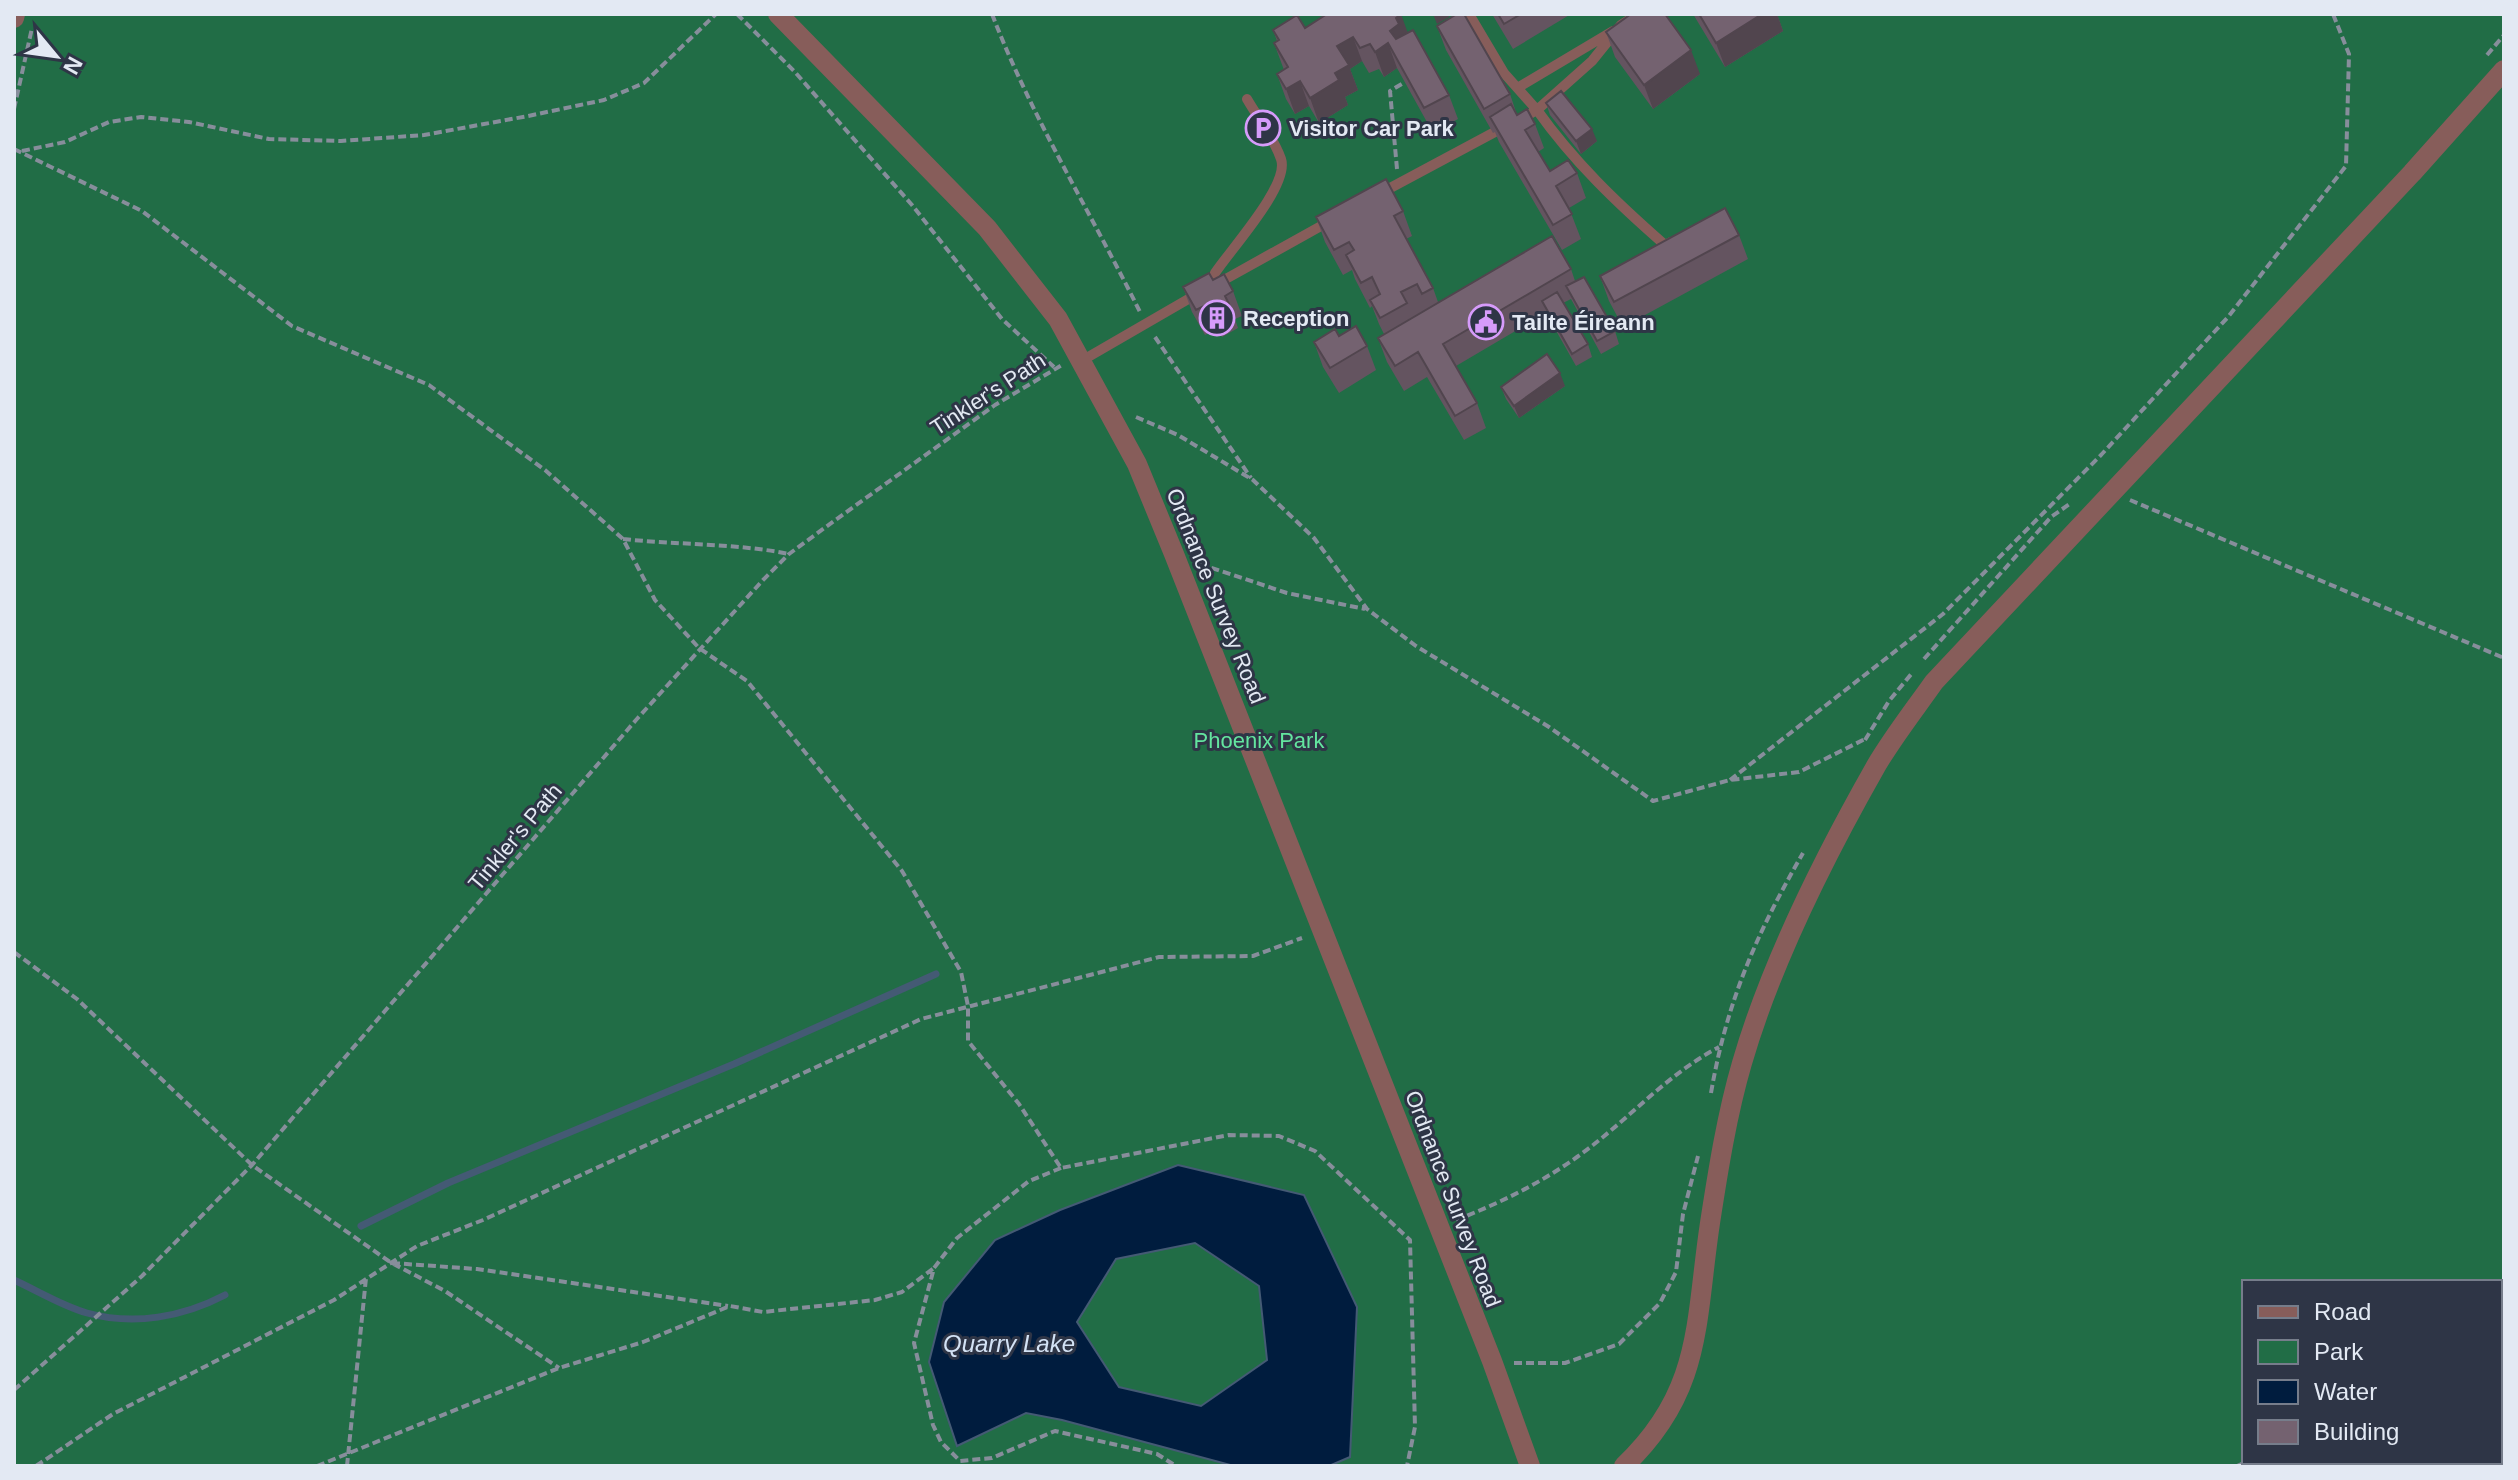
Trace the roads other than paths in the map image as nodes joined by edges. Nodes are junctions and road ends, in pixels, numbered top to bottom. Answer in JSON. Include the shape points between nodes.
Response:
{"nodes":[{"id":1,"x":778,"y":14,"type":"edge"},
{"id":2,"x":1469,"y":14,"type":"edge"},
{"id":3,"x":1638,"y":14,"type":"edge"},
{"id":4,"x":1621,"y":25,"type":"junction"},
{"id":5,"x":2504,"y":70,"type":"edge"},
{"id":6,"x":1519,"y":87,"type":"junction"},
{"id":7,"x":1247,"y":99,"type":"dead end"},
{"id":8,"x":1537,"y":110,"type":"junction"},
{"id":9,"x":1372,"y":198,"type":"edge"},
{"id":10,"x":1345,"y":213,"type":"edge"},
{"id":11,"x":1679,"y":238,"type":"edge"},
{"id":12,"x":1665,"y":245,"type":"junction"},
{"id":13,"x":1654,"y":252,"type":"edge"},
{"id":14,"x":1210,"y":288,"type":"junction"},
{"id":15,"x":1083,"y":360,"type":"junction"},
{"id":16,"x":1530,"y":1466,"type":"edge"},
{"id":17,"x":1624,"y":1466,"type":"edge"}],
"edges":[{"from":1,"to":15,"type":"street","name":"Ordnance Survey Road","via":[[987,228]]},
{"from":2,"to":6,"type":"lane","via":[[1504,73]]},
{"from":3,"to":4,"type":"lane"},
{"from":4,"to":6,"type":"lane"},
{"from":4,"to":8,"type":"lane","via":[[1592,61]]},
{"from":5,"to":17,"type":"street","via":[[1934,682],[1877,764],[1823,868],[1742,1064],[1710,1222],[1698,1333],[1681,1390],[1654,1438]]},
{"from":6,"to":8,"type":"lane"},
{"from":7,"to":14,"type":"lane","via":[[1284,172]]},
{"from":8,"to":9,"type":"lane"},
{"from":8,"to":12,"type":"lane","via":[[1568,154]]},
{"from":10,"to":14,"type":"lane"},
{"from":11,"to":12,"type":"lane"},
{"from":12,"to":13,"type":"lane"},
{"from":14,"to":15,"type":"lane"},
{"from":15,"to":16,"type":"street","name":"Ordnance Survey Road","via":[[1137,464],[1174,554]]}]}
